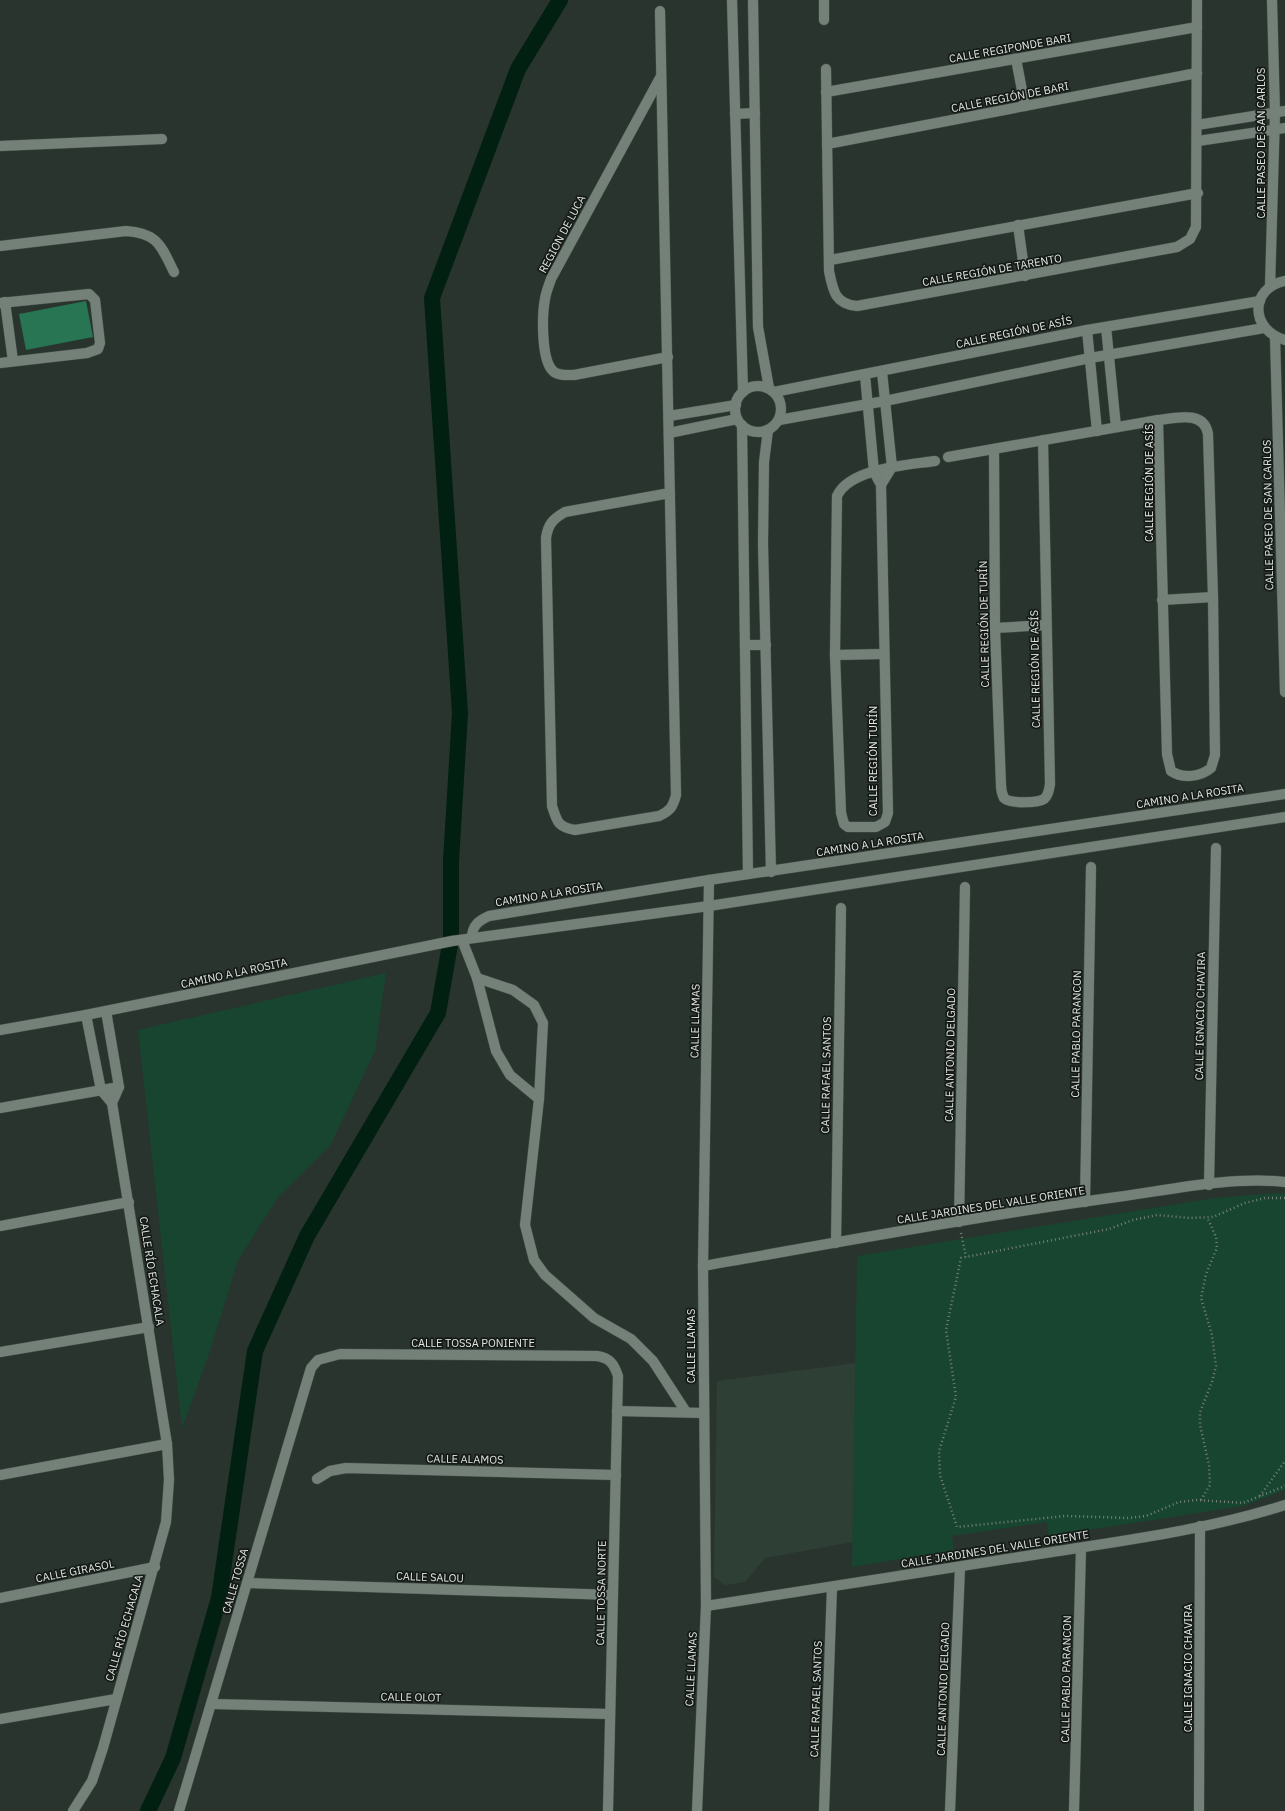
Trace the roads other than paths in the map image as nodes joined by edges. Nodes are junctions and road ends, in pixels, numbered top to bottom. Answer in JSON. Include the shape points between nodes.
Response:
{"nodes":[{"id":1,"x":732,"y":0,"type":"edge"},
{"id":2,"x":753,"y":0,"type":"edge"},
{"id":3,"x":824,"y":0,"type":"edge"},
{"id":4,"x":1197,"y":0,"type":"edge"},
{"id":5,"x":1272,"y":0,"type":"edge"},
{"id":6,"x":660,"y":11,"type":"dead end"},
{"id":7,"x":824,"y":20,"type":"dead end"},
{"id":8,"x":1197,"y":27,"type":"junction"},
{"id":9,"x":1016,"y":59,"type":"junction"},
{"id":10,"x":826,"y":69,"type":"dead end"},
{"id":11,"x":1197,"y":73,"type":"junction"},
{"id":12,"x":661,"y":77,"type":"junction"},
{"id":13,"x":826,"y":92,"type":"junction"},
{"id":14,"x":1026,"y":106,"type":"junction"},
{"id":15,"x":1280,"y":112,"type":"edge"},
{"id":16,"x":755,"y":113,"type":"junction"},
{"id":17,"x":735,"y":114,"type":"junction"},
{"id":18,"x":1197,"y":125,"type":"junction"},
{"id":19,"x":1280,"y":129,"type":"edge"},
{"id":20,"x":162,"y":139,"type":"dead end"},
{"id":21,"x":1198,"y":141,"type":"junction"},
{"id":22,"x":827,"y":144,"type":"junction"},
{"id":23,"x":0,"y":146,"type":"edge"},
{"id":24,"x":1198,"y":193,"type":"junction"},
{"id":25,"x":1018,"y":225,"type":"junction"},
{"id":26,"x":0,"y":246,"type":"edge"},
{"id":27,"x":830,"y":260,"type":"junction"},
{"id":28,"x":174,"y":272,"type":"dead end"},
{"id":29,"x":1024,"y":276,"type":"junction"},
{"id":30,"x":1285,"y":281,"type":"edge"},
{"id":31,"x":1270,"y":287,"type":"junction"},
{"id":32,"x":1260,"y":301,"type":"junction"},
{"id":33,"x":3,"y":302,"type":"edge"},
{"id":34,"x":1106,"y":327,"type":"junction"},
{"id":35,"x":1264,"y":328,"type":"junction"},
{"id":36,"x":1087,"y":330,"type":"junction"},
{"id":37,"x":1280,"y":339,"type":"edge"},
{"id":38,"x":1109,"y":355,"type":"junction"},
{"id":39,"x":668,"y":357,"type":"junction"},
{"id":40,"x":1090,"y":358,"type":"junction"},
{"id":41,"x":13,"y":361,"type":"junction"},
{"id":42,"x":0,"y":363,"type":"edge"},
{"id":43,"x":882,"y":372,"type":"junction"},
{"id":44,"x":865,"y":374,"type":"junction"},
{"id":45,"x":772,"y":390,"type":"junction"},
{"id":46,"x":743,"y":392,"type":"junction"},
{"id":47,"x":885,"y":401,"type":"junction"},
{"id":48,"x":867,"y":404,"type":"junction"},
{"id":49,"x":736,"y":405,"type":"junction"},
{"id":50,"x":670,"y":416,"type":"junction"},
{"id":51,"x":779,"y":420,"type":"junction"},
{"id":52,"x":1158,"y":420,"type":"junction"},
{"id":53,"x":740,"y":422,"type":"junction"},
{"id":54,"x":1116,"y":428,"type":"junction"},
{"id":55,"x":768,"y":430,"type":"junction"},
{"id":56,"x":1097,"y":431,"type":"junction"},
{"id":57,"x":669,"y":433,"type":"junction"},
{"id":58,"x":1043,"y":440,"type":"junction"},
{"id":59,"x":994,"y":449,"type":"junction"},
{"id":60,"x":948,"y":457,"type":"dead end"},
{"id":61,"x":936,"y":461,"type":"dead end"},
{"id":62,"x":892,"y":468,"type":"junction"},
{"id":63,"x":874,"y":472,"type":"junction"},
{"id":64,"x":881,"y":485,"type":"junction"},
{"id":65,"x":670,"y":493,"type":"junction"},
{"id":66,"x":1213,"y":598,"type":"junction"},
{"id":67,"x":1162,"y":600,"type":"junction"},
{"id":68,"x":1046,"y":625,"type":"junction"},
{"id":69,"x":995,"y":628,"type":"junction"},
{"id":70,"x":745,"y":645,"type":"junction"},
{"id":71,"x":766,"y":645,"type":"junction"},
{"id":72,"x":883,"y":654,"type":"junction"},
{"id":73,"x":835,"y":655,"type":"junction"},
{"id":74,"x":1285,"y":692,"type":"edge"},
{"id":75,"x":1285,"y":794,"type":"edge"},
{"id":76,"x":1004,"y":798,"type":"joint"},
{"id":77,"x":1285,"y":817,"type":"edge"},
{"id":78,"x":1216,"y":848,"type":"dead end"},
{"id":79,"x":1091,"y":867,"type":"dead end"},
{"id":80,"x":771,"y":872,"type":"junction"},
{"id":81,"x":748,"y":874,"type":"junction"},
{"id":82,"x":709,"y":880,"type":"junction"},
{"id":83,"x":965,"y":887,"type":"dead end"},
{"id":84,"x":708,"y":906,"type":"junction"},
{"id":85,"x":841,"y":908,"type":"dead end"},
{"id":86,"x":462,"y":940,"type":"junction"},
{"id":87,"x":477,"y":978,"type":"junction"},
{"id":88,"x":106,"y":1011,"type":"junction"},
{"id":89,"x":86,"y":1015,"type":"junction"},
{"id":90,"x":0,"y":1030,"type":"edge"},
{"id":91,"x":119,"y":1087,"type":"junction"},
{"id":92,"x":100,"y":1090,"type":"junction"},
{"id":93,"x":539,"y":1099,"type":"junction"},
{"id":94,"x":112,"y":1103,"type":"junction"},
{"id":95,"x":0,"y":1108,"type":"edge"},
{"id":96,"x":1285,"y":1182,"type":"edge"},
{"id":97,"x":1209,"y":1185,"type":"junction"},
{"id":98,"x":129,"y":1202,"type":"junction"},
{"id":99,"x":1085,"y":1202,"type":"junction"},
{"id":100,"x":959,"y":1222,"type":"junction"},
{"id":101,"x":0,"y":1226,"type":"edge"},
{"id":102,"x":836,"y":1243,"type":"junction"},
{"id":103,"x":702,"y":1266,"type":"junction"},
{"id":104,"x":149,"y":1327,"type":"junction"},
{"id":105,"x":0,"y":1352,"type":"edge"},
{"id":106,"x":318,"y":1360,"type":"joint"},
{"id":107,"x":618,"y":1376,"type":"joint"},
{"id":108,"x":618,"y":1411,"type":"junction"},
{"id":109,"x":686,"y":1412,"type":"junction"},
{"id":110,"x":704,"y":1413,"type":"junction"},
{"id":111,"x":168,"y":1444,"type":"junction"},
{"id":112,"x":0,"y":1475,"type":"edge"},
{"id":113,"x":616,"y":1475,"type":"junction"},
{"id":114,"x":317,"y":1479,"type":"dead end"},
{"id":115,"x":1285,"y":1505,"type":"edge"},
{"id":116,"x":1200,"y":1526,"type":"junction"},
{"id":117,"x":1081,"y":1548,"type":"junction"},
{"id":118,"x":155,"y":1567,"type":"junction"},
{"id":119,"x":960,"y":1567,"type":"junction"},
{"id":120,"x":247,"y":1582,"type":"junction"},
{"id":121,"x":832,"y":1587,"type":"junction"},
{"id":122,"x":613,"y":1595,"type":"junction"},
{"id":123,"x":0,"y":1598,"type":"edge"},
{"id":124,"x":706,"y":1606,"type":"junction"},
{"id":125,"x":116,"y":1699,"type":"junction"},
{"id":126,"x":212,"y":1704,"type":"junction"},
{"id":127,"x":610,"y":1714,"type":"junction"},
{"id":128,"x":0,"y":1719,"type":"edge"},
{"id":129,"x":72,"y":1811,"type":"edge"},
{"id":130,"x":179,"y":1811,"type":"edge"},
{"id":131,"x":608,"y":1811,"type":"edge"},
{"id":132,"x":697,"y":1811,"type":"edge"},
{"id":133,"x":824,"y":1811,"type":"edge"},
{"id":134,"x":950,"y":1811,"type":"edge"},
{"id":135,"x":1074,"y":1811,"type":"edge"},
{"id":136,"x":1199,"y":1811,"type":"edge"}],
"edges":[{"from":1,"to":17,"type":"street"},
{"from":2,"to":16,"type":"street"},
{"from":3,"to":7,"type":"street"},
{"from":4,"to":8,"type":"street"},
{"from":5,"to":15,"type":"street","name":"CALLE PASEO DE SAN CARLOS"},
{"from":6,"to":12,"type":"street","name":"REGION DE LUCA"},
{"from":8,"to":9,"type":"street","name":"CALLE REGIPONDE BARI"},
{"from":8,"to":11,"type":"street"},
{"from":9,"to":13,"type":"street","name":"CALLE REGIPONDE BARI"},
{"from":9,"to":14,"type":"street"},
{"from":10,"to":13,"type":"street","name":"CALLE REGIÓN DE TARENTO"},
{"from":11,"to":14,"type":"street","name":"CALLE REGIÓN DE BARI"},
{"from":11,"to":18,"type":"street"},
{"from":12,"to":39,"type":"street","name":"REGION DE LUCA"},
{"from":12,"to":39,"type":"street","name":"REGION DE LUCA","via":[[551,279],[543,314],[545,351],[554,372],[574,375]]},
{"from":13,"to":22,"type":"street","name":"CALLE REGIÓN DE TARENTO"},
{"from":14,"to":22,"type":"street","name":"CALLE REGIÓN DE BARI"},
{"from":15,"to":18,"type":"street"},
{"from":15,"to":19,"type":"street","name":"CALLE PASEO DE SAN CARLOS"},
{"from":16,"to":17,"type":"street"},
{"from":16,"to":45,"type":"street","via":[[758,327]]},
{"from":17,"to":46,"type":"street"},
{"from":18,"to":21,"type":"street"},
{"from":19,"to":21,"type":"street"},
{"from":19,"to":31,"type":"street","name":"CALLE PASEO DE SAN CARLOS"},
{"from":20,"to":23,"type":"street"},
{"from":21,"to":24,"type":"street"},
{"from":22,"to":27,"type":"street","name":"CALLE REGIÓN DE TARENTO"},
{"from":24,"to":25,"type":"street"},
{"from":24,"to":29,"type":"street","name":"CALLE REGIÓN DE TARENTO","via":[[1196,227],[1190,239],[1177,247]]},
{"from":25,"to":27,"type":"street"},
{"from":25,"to":29,"type":"street"},
{"from":26,"to":28,"type":"street","via":[[126,231],[142,232],[155,240]]},
{"from":27,"to":29,"type":"street","name":"CALLE REGIÓN DE TARENTO","via":[[829,271],[835,293],[841,302],[857,306]]},
{"from":30,"to":31,"type":"street"},
{"from":31,"to":32,"type":"street"},
{"from":32,"to":34,"type":"street","name":"CALLE REGIÓN DE ASÍS"},
{"from":32,"to":35,"type":"street","via":[[1260,320]]},
{"from":33,"to":41,"type":"street"},
{"from":33,"to":41,"type":"street","via":[[81,293],[88,294],[95,300],[100,343],[98,349],[88,353]]},
{"from":34,"to":36,"type":"street","name":"CALLE REGIÓN DE ASÍS"},
{"from":34,"to":38,"type":"street"},
{"from":35,"to":37,"type":"street"},
{"from":35,"to":38,"type":"street"},
{"from":36,"to":40,"type":"street","name":"CALLE REGIÓN DE ASÍS"},
{"from":36,"to":43,"type":"street","name":"CALLE REGIÓN DE ASÍS"},
{"from":37,"to":74,"type":"street","name":"CALLE PASEO DE SAN CARLOS"},
{"from":38,"to":40,"type":"street"},
{"from":38,"to":54,"type":"street"},
{"from":39,"to":50,"type":"street","name":"REGION DE LUCA"},
{"from":40,"to":47,"type":"street"},
{"from":40,"to":56,"type":"street","name":"CALLE REGIÓN DE ASÍS"},
{"from":41,"to":42,"type":"street"},
{"from":43,"to":44,"type":"street","name":"CALLE REGIÓN DE ASÍS"},
{"from":43,"to":47,"type":"street"},
{"from":44,"to":45,"type":"street","name":"CALLE REGIÓN DE ASÍS"},
{"from":44,"to":48,"type":"street"},
{"from":45,"to":46,"type":"street","via":[[755,386]]},
{"from":45,"to":51,"type":"street","via":[[781,405]]},
{"from":46,"to":49,"type":"street"},
{"from":47,"to":48,"type":"street"},
{"from":47,"to":62,"type":"street"},
{"from":48,"to":51,"type":"street"},
{"from":48,"to":63,"type":"street"},
{"from":49,"to":50,"type":"street"},
{"from":49,"to":53,"type":"street"},
{"from":50,"to":57,"type":"street","name":"REGION DE LUCA"},
{"from":51,"to":55,"type":"street"},
{"from":52,"to":54,"type":"street","name":"CALLE REGIÓN DE ASÍS"},
{"from":52,"to":66,"type":"street","name":"CALLE REGIÓN DE ASÍS","via":[[1195,418],[1202,421],[1206,427]]},
{"from":52,"to":67,"type":"street","name":"CALLE REGIÓN DE ASÍS"},
{"from":53,"to":55,"type":"street","via":[[749,430]]},
{"from":53,"to":57,"type":"street"},
{"from":53,"to":70,"type":"street"},
{"from":54,"to":56,"type":"street","name":"CALLE REGIÓN DE ASÍS"},
{"from":55,"to":71,"type":"street","via":[[764,462],[763,536]]},
{"from":56,"to":58,"type":"street","name":"CALLE REGIÓN DE ASÍS"},
{"from":57,"to":65,"type":"street","name":"REGION DE LUCA"},
{"from":58,"to":59,"type":"street","name":"CALLE REGIÓN DE ASÍS"},
{"from":58,"to":68,"type":"street","name":"CALLE REGIÓN DE ASÍS"},
{"from":59,"to":60,"type":"street","name":"CALLE REGIÓN DE ASÍS"},
{"from":59,"to":69,"type":"street","name":"CALLE REGIÓN DE TURÍN"},
{"from":61,"to":62,"type":"street"},
{"from":62,"to":63,"type":"street"},
{"from":62,"to":64,"type":"street"},
{"from":63,"to":64,"type":"street","name":"CALLE REGIÓN TURÍN"},
{"from":63,"to":73,"type":"street","name":"CALLE REGIÓN TURÍN","via":[[855,478],[841,488],[835,505]]},
{"from":64,"to":72,"type":"street","name":"CALLE REGIÓN TURÍN"},
{"from":65,"to":65,"type":"street","name":"REGION DE LUCA","via":[[565,512],[552,520],[547,527],[552,806],[556,820],[563,828],[575,830],[659,816],[674,806],[676,795]]},
{"from":66,"to":67,"type":"street"},
{"from":66,"to":67,"type":"street","name":"CALLE REGIÓN DE ASÍS","via":[[1215,755],[1211,768],[1199,775],[1177,775],[1171,771],[1169,764]]},
{"from":68,"to":69,"type":"street"},
{"from":68,"to":76,"type":"street","name":"CALLE REGIÓN DE ASÍS","via":[[1049,793],[1044,799],[1035,802],[1015,802]]},
{"from":69,"to":76,"type":"street","name":"CALLE REGIÓN DE TURÍN","via":[[1001,785]]},
{"from":70,"to":71,"type":"street"},
{"from":70,"to":81,"type":"street"},
{"from":71,"to":80,"type":"street"},
{"from":72,"to":73,"type":"street"},
{"from":72,"to":73,"type":"street","name":"CALLE REGIÓN TURÍN","via":[[887,818],[876,827],[853,828],[844,824],[841,813]]},
{"from":75,"to":80,"type":"street","name":"CAMINO A LA ROSITA"},
{"from":77,"to":84,"type":"street","name":"CAMINO A LA ROSITA"},
{"from":78,"to":97,"type":"street","name":"CALLE IGNACIO CHAVIRA"},
{"from":79,"to":99,"type":"street","name":"CALLE PABLO PARANCON"},
{"from":80,"to":81,"type":"street","name":"CAMINO A LA ROSITA"},
{"from":81,"to":82,"type":"street","name":"CAMINO A LA ROSITA"},
{"from":82,"to":84,"type":"street","name":"CALLE LLAMAS"},
{"from":82,"to":86,"type":"street","name":"CAMINO A LA ROSITA","via":[[489,916],[475,924]]},
{"from":83,"to":100,"type":"street","name":"CALLE ANTONIO DELGADO"},
{"from":84,"to":86,"type":"street","name":"CAMINO A LA ROSITA"},
{"from":84,"to":103,"type":"street","name":"CALLE LLAMAS"},
{"from":85,"to":102,"type":"street","name":"CALLE RAFAEL SANTOS"},
{"from":86,"to":87,"type":"street"},
{"from":86,"to":88,"type":"street","name":"CAMINO A LA ROSITA"},
{"from":87,"to":93,"type":"street","via":[[496,1051],[510,1075]]},
{"from":87,"to":93,"type":"street","via":[[513,990],[534,1005],[543,1023]]},
{"from":88,"to":89,"type":"street","name":"CAMINO A LA ROSITA"},
{"from":88,"to":91,"type":"street"},
{"from":89,"to":90,"type":"street","name":"CAMINO A LA ROSITA"},
{"from":89,"to":92,"type":"street"},
{"from":91,"to":92,"type":"street"},
{"from":91,"to":94,"type":"street"},
{"from":92,"to":94,"type":"street"},
{"from":92,"to":95,"type":"street"},
{"from":93,"to":109,"type":"street","via":[[525,1225],[534,1260],[545,1275],[594,1318],[631,1339],[648,1355]]},
{"from":94,"to":98,"type":"street","name":"CALLE RÍO ECHACALA"},
{"from":96,"to":97,"type":"street","name":"CALLE JARDINES DEL VALLE ORIENTE","via":[[1267,1180]]},
{"from":97,"to":99,"type":"street","name":"CALLE JARDINES DEL VALLE ORIENTE"},
{"from":98,"to":101,"type":"street"},
{"from":98,"to":104,"type":"street","name":"CALLE RÍO ECHACALA"},
{"from":99,"to":100,"type":"street","name":"CALLE JARDINES DEL VALLE ORIENTE"},
{"from":100,"to":102,"type":"street","name":"CALLE JARDINES DEL VALLE ORIENTE"},
{"from":102,"to":103,"type":"street","name":"CALLE JARDINES DEL VALLE ORIENTE"},
{"from":103,"to":110,"type":"street","name":"CALLE LLAMAS"},
{"from":104,"to":105,"type":"street"},
{"from":104,"to":111,"type":"street","name":"CALLE RÍO ECHACALA"},
{"from":106,"to":107,"type":"street","name":"CALLE TOSSA PONIENTE","via":[[340,1354],[597,1356],[606,1358],[615,1365]]},
{"from":106,"to":120,"type":"street","name":"CALLE TOSSA","via":[[310,1368]]},
{"from":107,"to":108,"type":"street","name":"CALLE TOSSA NORTE"},
{"from":108,"to":109,"type":"street"},
{"from":108,"to":113,"type":"street","name":"CALLE TOSSA NORTE"},
{"from":109,"to":110,"type":"street"},
{"from":110,"to":124,"type":"street","name":"CALLE LLAMAS"},
{"from":111,"to":112,"type":"street"},
{"from":111,"to":118,"type":"street","name":"CALLE RÍO ECHACALA","via":[[166,1522]]},
{"from":113,"to":114,"type":"street","name":"CALLE ALAMOS","via":[[346,1468],[330,1471]]},
{"from":113,"to":122,"type":"street","name":"CALLE TOSSA NORTE"},
{"from":115,"to":116,"type":"street","name":"CALLE JARDINES DEL VALLE ORIENTE"},
{"from":116,"to":117,"type":"street","name":"CALLE JARDINES DEL VALLE ORIENTE"},
{"from":116,"to":136,"type":"street","name":"CALLE IGNACIO CHAVIRA"},
{"from":117,"to":119,"type":"street","name":"CALLE JARDINES DEL VALLE ORIENTE"},
{"from":117,"to":135,"type":"street","name":"CALLE PABLO PARANCON"},
{"from":118,"to":123,"type":"street","name":"CALLE GIRASOL"},
{"from":118,"to":125,"type":"street","name":"CALLE RÍO ECHACALA"},
{"from":119,"to":121,"type":"street","name":"CALLE JARDINES DEL VALLE ORIENTE"},
{"from":119,"to":134,"type":"street","name":"CALLE ANTONIO DELGADO"},
{"from":120,"to":122,"type":"street","name":"CALLE SALOU"},
{"from":120,"to":126,"type":"street","name":"CALLE TOSSA"},
{"from":121,"to":124,"type":"street","name":"CALLE JARDINES DEL VALLE ORIENTE"},
{"from":121,"to":133,"type":"street","name":"CALLE RAFAEL SANTOS"},
{"from":122,"to":127,"type":"street","name":"CALLE TOSSA NORTE"},
{"from":124,"to":132,"type":"street","name":"CALLE LLAMAS"},
{"from":125,"to":128,"type":"street"},
{"from":125,"to":129,"type":"street","name":"CALLE RÍO ECHACALA","via":[[92,1781]]},
{"from":126,"to":127,"type":"street","name":"CALLE OLOT"},
{"from":126,"to":130,"type":"street","name":"CALLE TOSSA"},
{"from":127,"to":131,"type":"street","name":"CALLE TOSSA NORTE"}]}
